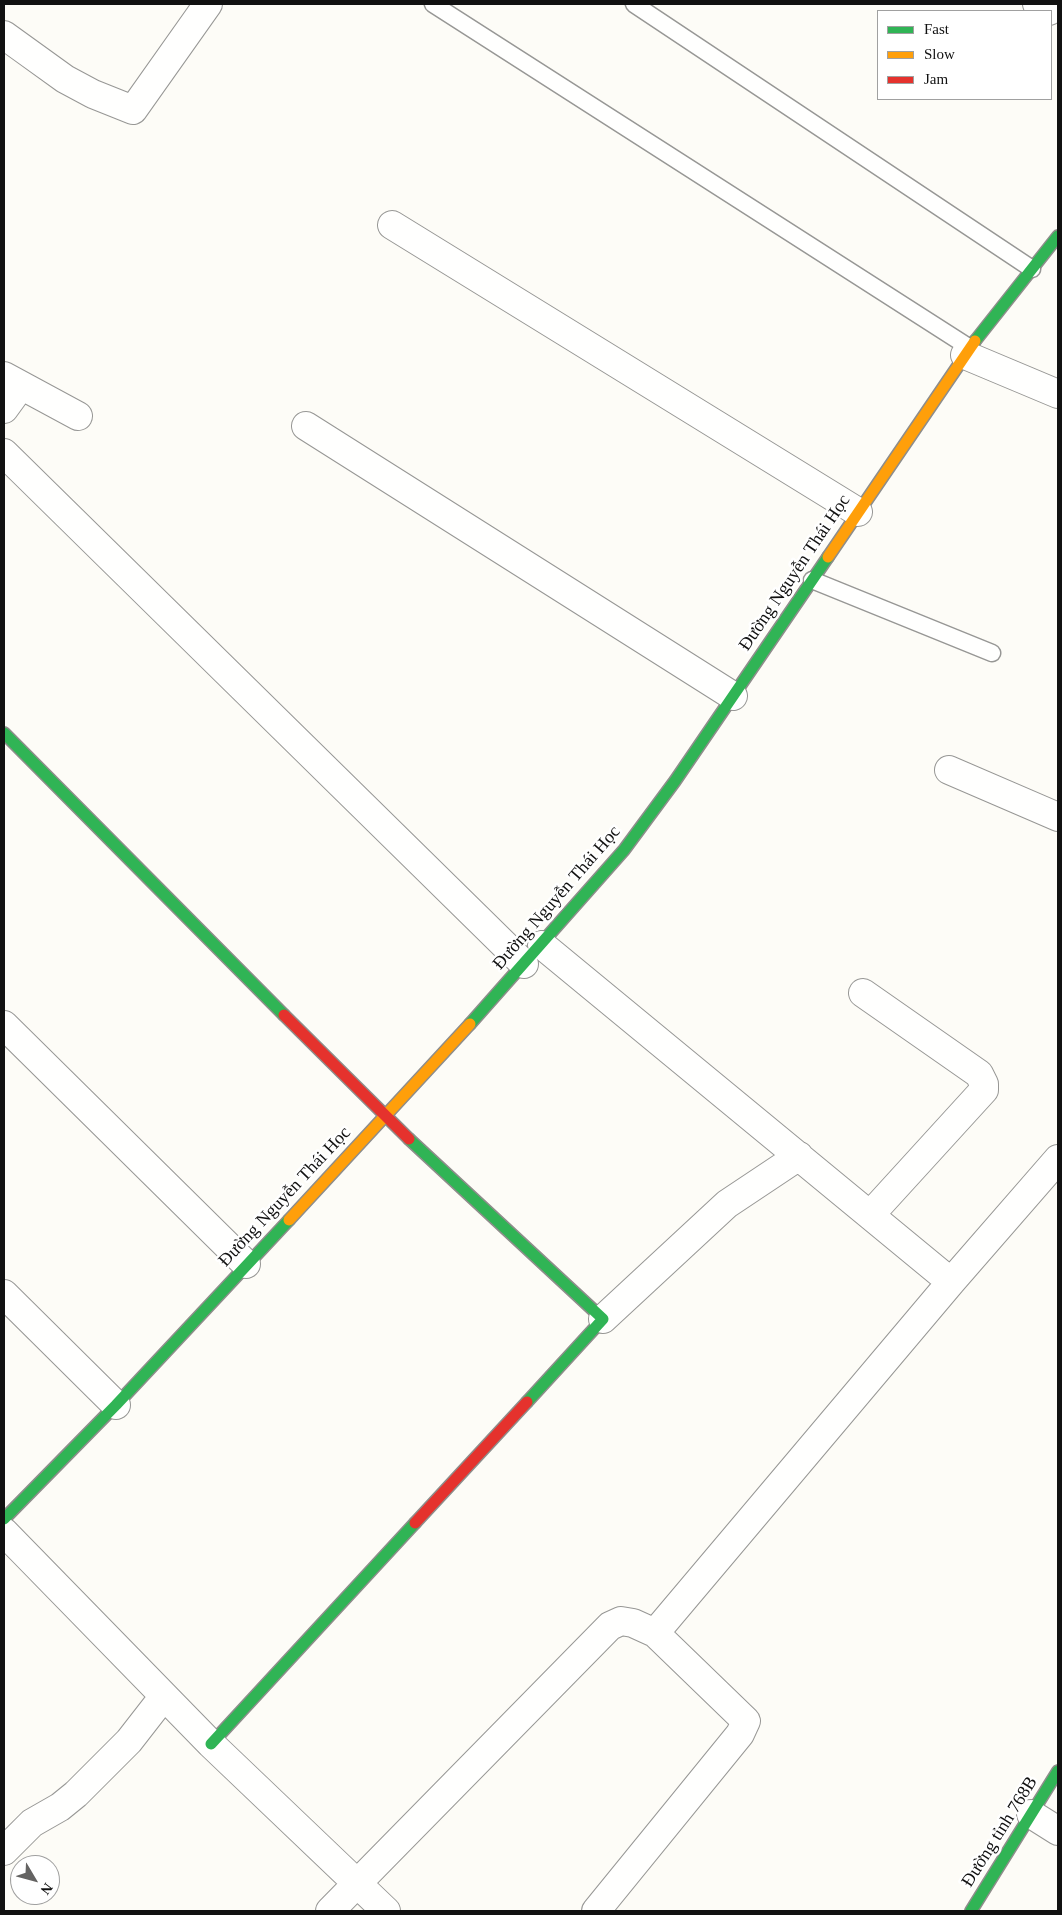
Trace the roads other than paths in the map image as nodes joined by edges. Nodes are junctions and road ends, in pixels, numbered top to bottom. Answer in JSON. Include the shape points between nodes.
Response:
{"nodes":[{"id":1,"x":208,"y":4,"type":"edge"},
{"id":2,"x":433,"y":4,"type":"edge"},
{"id":3,"x":634,"y":4,"type":"edge"},
{"id":4,"x":4,"y":35,"type":"edge"},
{"id":5,"x":392,"y":225,"type":"dead end"},
{"id":6,"x":1058,"y":236,"type":"edge"},
{"id":7,"x":1032,"y":268,"type":"junction"},
{"id":8,"x":967,"y":351,"type":"junction"},
{"id":9,"x":12,"y":381,"type":"edge"},
{"id":10,"x":1058,"y":394,"type":"edge"},
{"id":11,"x":4,"y":409,"type":"edge"},
{"id":12,"x":78,"y":416,"type":"dead end"},
{"id":13,"x":306,"y":426,"type":"dead end"},
{"id":14,"x":4,"y":454,"type":"edge"},
{"id":15,"x":858,"y":512,"type":"junction"},
{"id":16,"x":812,"y":580,"type":"junction"},
{"id":17,"x":992,"y":653,"type":"dead end"},
{"id":18,"x":733,"y":696,"type":"junction"},
{"id":19,"x":4,"y":733,"type":"edge"},
{"id":20,"x":949,"y":770,"type":"dead end"},
{"id":21,"x":1058,"y":816,"type":"edge"},
{"id":22,"x":542,"y":945,"type":"junction"},
{"id":23,"x":524,"y":964,"type":"junction"},
{"id":24,"x":864,"y":993,"type":"dead end"},
{"id":25,"x":4,"y":1025,"type":"edge"},
{"id":26,"x":385,"y":1117,"type":"junction"},
{"id":27,"x":799,"y":1156,"type":"junction"},
{"id":28,"x":1058,"y":1159,"type":"edge"},
{"id":29,"x":870,"y":1215,"type":"junction"},
{"id":30,"x":246,"y":1264,"type":"junction"},
{"id":31,"x":951,"y":1282,"type":"junction"},
{"id":32,"x":4,"y":1294,"type":"edge"},
{"id":33,"x":603,"y":1319,"type":"junction"},
{"id":34,"x":116,"y":1405,"type":"junction"},
{"id":35,"x":4,"y":1519,"type":"edge"},
{"id":36,"x":4,"y":1532,"type":"edge"},
{"id":37,"x":655,"y":1633,"type":"junction"},
{"id":38,"x":164,"y":1696,"type":"junction"},
{"id":39,"x":210,"y":1744,"type":"junction"},
{"id":40,"x":1058,"y":1771,"type":"edge"},
{"id":41,"x":1031,"y":1814,"type":"junction"},
{"id":42,"x":1058,"y":1831,"type":"edge"},
{"id":43,"x":4,"y":1851,"type":"edge"},
{"id":44,"x":358,"y":1884,"type":"junction"},
{"id":45,"x":330,"y":1911,"type":"edge"},
{"id":46,"x":386,"y":1911,"type":"edge"},
{"id":47,"x":596,"y":1911,"type":"edge"},
{"id":48,"x":970,"y":1911,"type":"edge"}],
"edges":[{"from":1,"to":4,"type":"street","via":[[133,110],[64,78]]},
{"from":2,"to":8,"type":"lane"},
{"from":3,"to":7,"type":"lane"},
{"from":5,"to":15,"type":"street"},
{"from":6,"to":7,"type":"street","name":"Đường Nguyễn Thái Học"},
{"from":7,"to":8,"type":"street","name":"Đường Nguyễn Thái Học"},
{"from":8,"to":10,"type":"street"},
{"from":8,"to":15,"type":"street","name":"Đường Nguyễn Thái Học"},
{"from":9,"to":11,"type":"street"},
{"from":9,"to":12,"type":"street"},
{"from":13,"to":18,"type":"street"},
{"from":14,"to":23,"type":"street"},
{"from":15,"to":16,"type":"street","name":"Đường Nguyễn Thái Học"},
{"from":16,"to":17,"type":"lane"},
{"from":16,"to":18,"type":"street","name":"Đường Nguyễn Thái Học"},
{"from":18,"to":22,"type":"street","name":"Đường Nguyễn Thái Học","via":[[624,850]]},
{"from":19,"to":26,"type":"street"},
{"from":20,"to":21,"type":"street"},
{"from":22,"to":23,"type":"street","name":"Đường Nguyễn Thái Học"},
{"from":22,"to":27,"type":"street"},
{"from":23,"to":26,"type":"street","name":"Đường Nguyễn Thái Học"},
{"from":24,"to":29,"type":"street","via":[[979,1074],[984,1084],[984,1090]]},
{"from":25,"to":30,"type":"street"},
{"from":26,"to":30,"type":"street","name":"Đường Nguyễn Thái Học"},
{"from":26,"to":33,"type":"street"},
{"from":27,"to":29,"type":"street"},
{"from":27,"to":33,"type":"street","via":[[727,1204]]},
{"from":28,"to":31,"type":"street"},
{"from":29,"to":31,"type":"street"},
{"from":30,"to":34,"type":"street","name":"Đường Nguyễn Thái Học"},
{"from":31,"to":37,"type":"street"},
{"from":32,"to":34,"type":"street"},
{"from":33,"to":39,"type":"street"},
{"from":34,"to":35,"type":"street","name":"Đường Nguyễn Thái Học"},
{"from":36,"to":38,"type":"street"},
{"from":37,"to":44,"type":"street","via":[[621,1621],[610,1626]]},
{"from":37,"to":47,"type":"street","via":[[746,1721],[740,1734]]},
{"from":38,"to":39,"type":"street"},
{"from":38,"to":43,"type":"street","via":[[129,1741],[76,1794],[32,1824]]},
{"from":39,"to":44,"type":"street"},
{"from":40,"to":41,"type":"street","name":"Đường tỉnh 768B"},
{"from":41,"to":42,"type":"street"},
{"from":41,"to":48,"type":"street","name":"Đường tỉnh 768B"},
{"from":44,"to":45,"type":"street"},
{"from":44,"to":46,"type":"street"}]}
